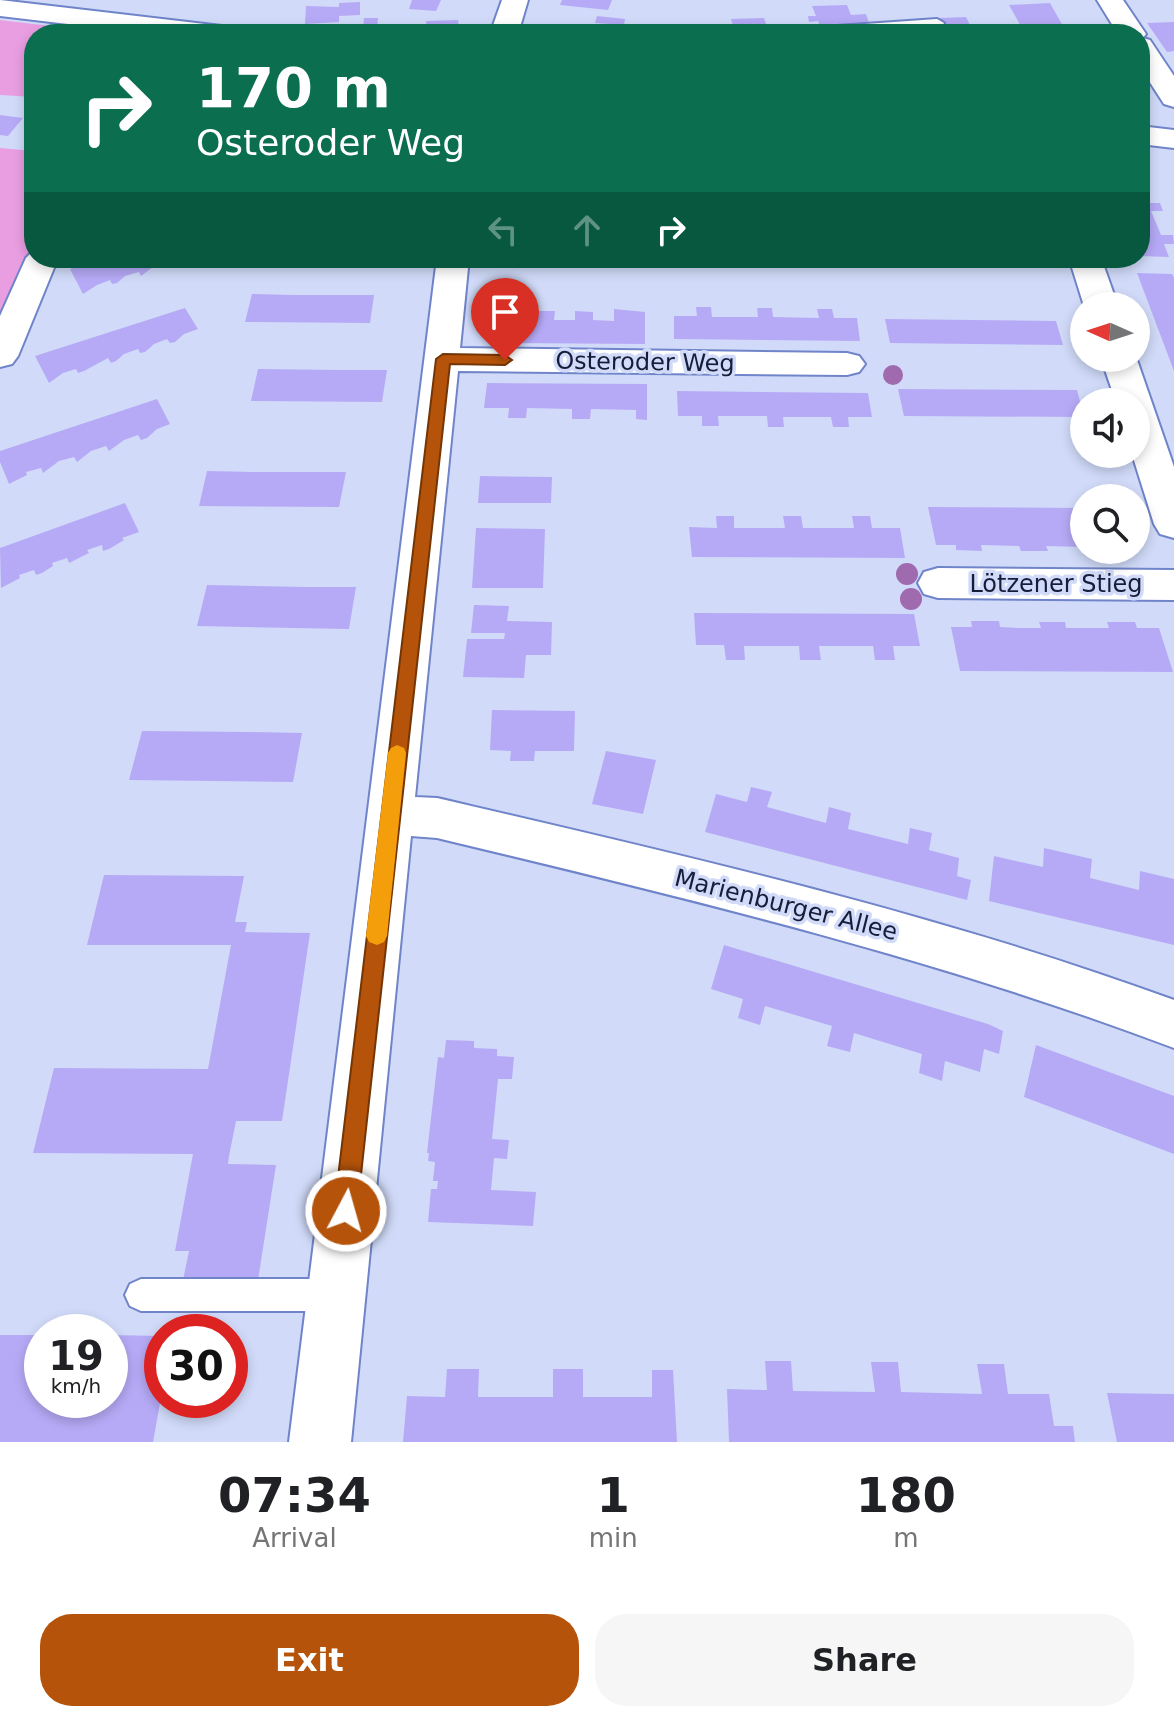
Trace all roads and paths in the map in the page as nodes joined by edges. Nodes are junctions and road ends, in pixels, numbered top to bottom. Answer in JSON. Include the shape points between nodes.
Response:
{"nodes":[{"id":1,"x":515,"y":0,"type":"edge"},
{"id":2,"x":1110,"y":0,"type":"edge"},
{"id":3,"x":0,"y":8,"type":"edge"},
{"id":4,"x":937,"y":23,"type":"dead end"},
{"id":5,"x":105,"y":24,"type":"edge"},
{"id":6,"x":507,"y":24,"type":"edge"},
{"id":7,"x":923,"y":24,"type":"edge"},
{"id":8,"x":1126,"y":24,"type":"edge"},
{"id":9,"x":1150,"y":61,"type":"edge"},
{"id":10,"x":1174,"y":98,"type":"edge"},
{"id":11,"x":1150,"y":136,"type":"edge"},
{"id":12,"x":1174,"y":139,"type":"edge"},
{"id":13,"x":38,"y":268,"type":"edge"},
{"id":14,"x":452,"y":268,"type":"edge"},
{"id":15,"x":1088,"y":268,"type":"edge"},
{"id":16,"x":1096,"y":292,"type":"edge"},
{"id":17,"x":0,"y":356,"type":"edge"},
{"id":18,"x":443,"y":359,"type":"junction"},
{"id":19,"x":847,"y":364,"type":"dead end"},
{"id":20,"x":1150,"y":451,"type":"edge"},
{"id":21,"x":1174,"y":524,"type":"edge"},
{"id":22,"x":938,"y":583,"type":"dead end"},
{"id":23,"x":1174,"y":585,"type":"edge"},
{"id":24,"x":390,"y":815,"type":"junction"},
{"id":25,"x":1174,"y":1024,"type":"edge"},
{"id":26,"x":141,"y":1295,"type":"dead end"},
{"id":27,"x":336,"y":1295,"type":"junction"},
{"id":28,"x":320,"y":1442,"type":"edge"}],
"edges":[{"from":1,"to":6,"type":"street"},
{"from":2,"to":8,"type":"street"},
{"from":3,"to":5,"type":"street"},
{"from":4,"to":7,"type":"lane"},
{"from":9,"to":10,"type":"street"},
{"from":11,"to":12,"type":"street"},
{"from":13,"to":17,"type":"street"},
{"from":14,"to":18,"type":"street"},
{"from":15,"to":16,"type":"street"},
{"from":18,"to":19,"type":"street","name":"Osteroder Weg"},
{"from":18,"to":24,"type":"street"},
{"from":20,"to":21,"type":"street"},
{"from":22,"to":23,"type":"street","name":"Lötzener Stieg"},
{"from":24,"to":25,"type":"street","name":"Marienburger Allee","via":[[437,818],[815,910],[959,950]]},
{"from":24,"to":27,"type":"street"},
{"from":26,"to":27,"type":"lane"},
{"from":27,"to":28,"type":"street"}]}
